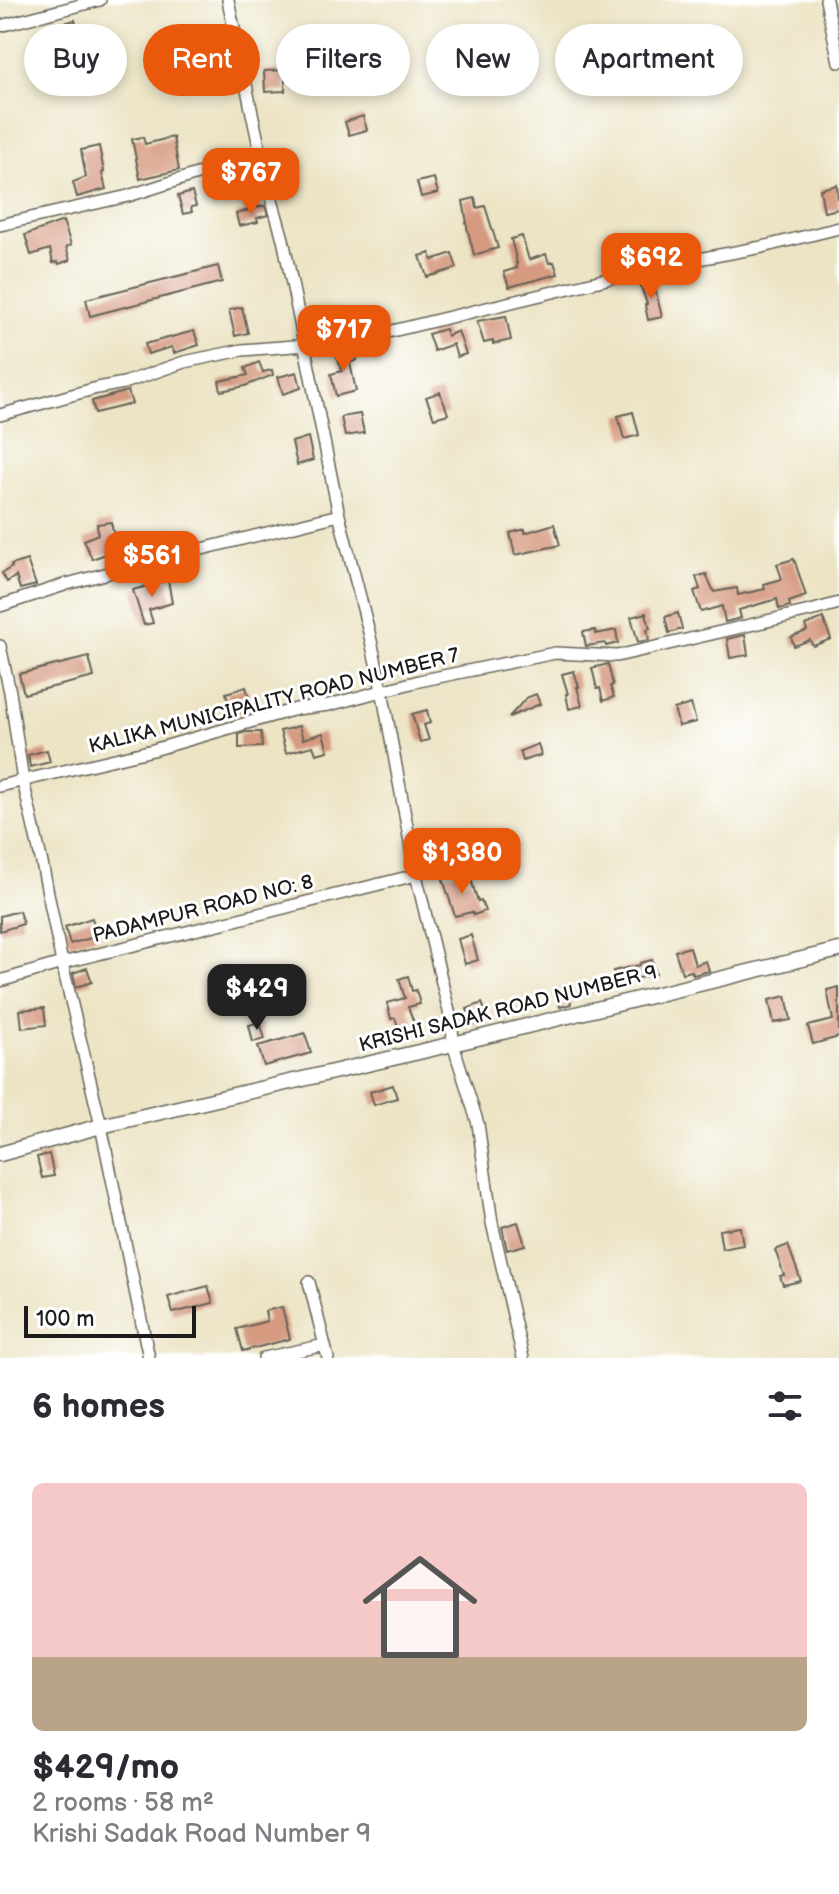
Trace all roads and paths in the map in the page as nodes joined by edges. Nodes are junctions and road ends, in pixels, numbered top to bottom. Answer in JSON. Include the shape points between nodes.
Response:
{"nodes":[{"id":1,"x":100,"y":0,"type":"edge"},
{"id":2,"x":228,"y":0,"type":"edge"},
{"id":3,"x":826,"y":0,"type":"edge"},
{"id":4,"x":0,"y":26,"type":"edge"},
{"id":5,"x":839,"y":62,"type":"edge"},
{"id":6,"x":262,"y":162,"type":"junction"},
{"id":7,"x":0,"y":225,"type":"edge"},
{"id":8,"x":839,"y":228,"type":"edge"},
{"id":9,"x":306,"y":345,"type":"junction"},
{"id":10,"x":0,"y":415,"type":"edge"},
{"id":11,"x":339,"y":515,"type":"junction"},
{"id":12,"x":839,"y":603,"type":"edge"},
{"id":13,"x":0,"y":606,"type":"edge"},
{"id":14,"x":0,"y":646,"type":"edge"},
{"id":15,"x":382,"y":690,"type":"junction"},
{"id":16,"x":23,"y":781,"type":"junction"},
{"id":17,"x":0,"y":786,"type":"edge"},
{"id":18,"x":416,"y":875,"type":"junction"},
{"id":19,"x":839,"y":950,"type":"edge"},
{"id":20,"x":62,"y":963,"type":"junction"},
{"id":21,"x":0,"y":981,"type":"edge"},
{"id":22,"x":453,"y":1044,"type":"junction"},
{"id":23,"x":101,"y":1126,"type":"junction"},
{"id":24,"x":0,"y":1154,"type":"edge"},
{"id":25,"x":309,"y":1282,"type":"dead end"},
{"id":26,"x":325,"y":1345,"type":"junction"},
{"id":27,"x":149,"y":1358,"type":"edge"},
{"id":28,"x":264,"y":1358,"type":"edge"},
{"id":29,"x":328,"y":1358,"type":"edge"},
{"id":30,"x":523,"y":1358,"type":"edge"}],
"edges":[{"from":1,"to":4,"type":"street"},
{"from":2,"to":6,"type":"street"},
{"from":3,"to":5,"type":"street"},
{"from":6,"to":7,"type":"street"},
{"from":6,"to":9,"type":"street"},
{"from":8,"to":9,"type":"street","via":[[347,342]]},
{"from":9,"to":10,"type":"street","via":[[184,362]]},
{"from":9,"to":11,"type":"street"},
{"from":11,"to":13,"type":"street"},
{"from":11,"to":15,"type":"street"},
{"from":12,"to":15,"type":"street","name":"KALIKA MUNICIPALITY ROAD NUMBER 7","via":[[617,656],[555,653]]},
{"from":14,"to":16,"type":"street"},
{"from":15,"to":16,"type":"street","name":"KALIKA MUNICIPALITY ROAD NUMBER 7"},
{"from":15,"to":18,"type":"street"},
{"from":16,"to":17,"type":"street","name":"KALIKA MUNICIPALITY ROAD NUMBER 7"},
{"from":16,"to":20,"type":"street"},
{"from":18,"to":20,"type":"street","name":"PADAMPUR ROAD NO: 8"},
{"from":18,"to":22,"type":"street"},
{"from":19,"to":22,"type":"street","name":"KRISHI SADAK ROAD NUMBER 9"},
{"from":20,"to":21,"type":"street","name":"PADAMPUR ROAD NO: 8"},
{"from":20,"to":23,"type":"street"},
{"from":22,"to":23,"type":"street","name":"KRISHI SADAK ROAD NUMBER 9"},
{"from":22,"to":30,"type":"street","via":[[478,1124],[492,1223]]},
{"from":23,"to":24,"type":"street","name":"KRISHI SADAK ROAD NUMBER 9"},
{"from":23,"to":27,"type":"street"},
{"from":25,"to":26,"type":"street"},
{"from":26,"to":28,"type":"street"},
{"from":26,"to":29,"type":"street"}]}
